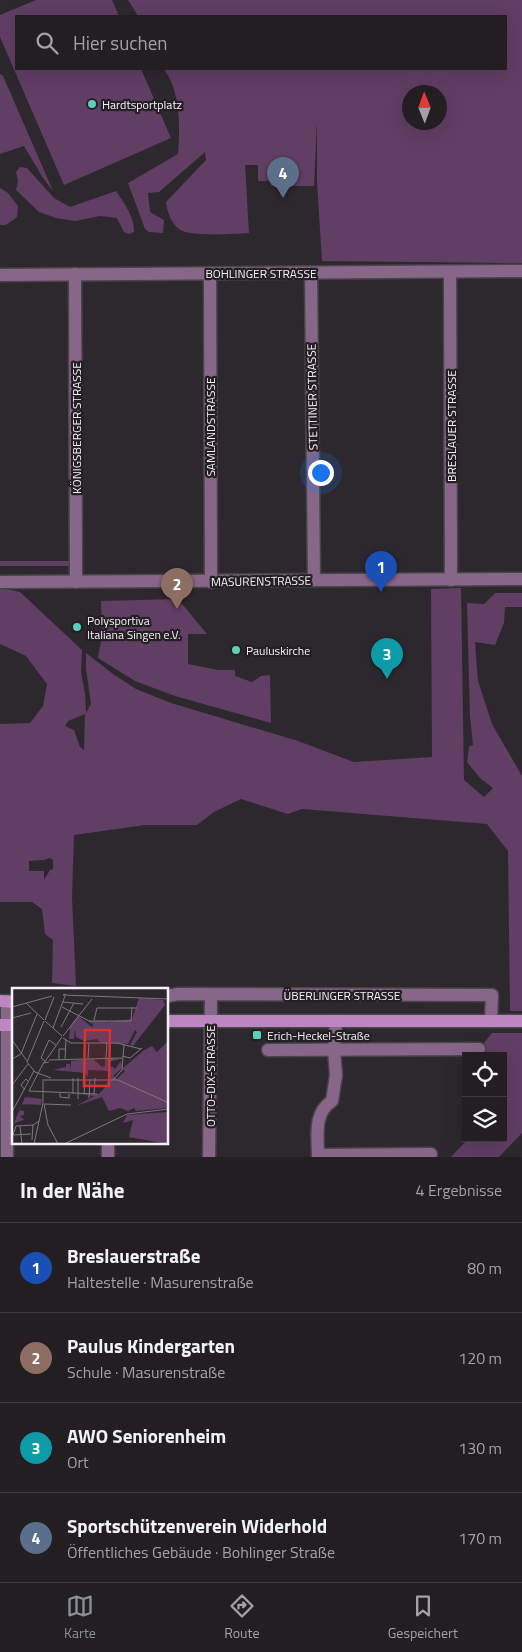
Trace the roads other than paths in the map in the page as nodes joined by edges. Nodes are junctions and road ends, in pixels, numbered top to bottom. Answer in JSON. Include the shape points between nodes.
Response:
{"nodes":[{"id":1,"x":522,"y":271,"type":"edge"},
{"id":2,"x":450,"y":272,"type":"junction"},
{"id":3,"x":210,"y":273,"type":"junction"},
{"id":4,"x":311,"y":273,"type":"junction"},
{"id":5,"x":75,"y":274,"type":"junction"},
{"id":6,"x":0,"y":275,"type":"edge"},
{"id":7,"x":522,"y":579,"type":"edge"},
{"id":8,"x":314,"y":580,"type":"junction"},
{"id":9,"x":451,"y":580,"type":"junction"},
{"id":10,"x":0,"y":582,"type":"edge"},
{"id":11,"x":76,"y":582,"type":"junction"},
{"id":12,"x":211,"y":582,"type":"junction"},
{"id":13,"x":211,"y":995,"type":"junction"},
{"id":14,"x":169,"y":996,"type":"edge"},
{"id":15,"x":7,"y":1002,"type":"edge"},
{"id":16,"x":169,"y":1021,"type":"edge"},
{"id":17,"x":210,"y":1021,"type":"junction"},
{"id":18,"x":336,"y":1021,"type":"junction"},
{"id":19,"x":492,"y":1021,"type":"junction"},
{"id":20,"x":522,"y":1021,"type":"edge"},
{"id":21,"x":7,"y":1025,"type":"edge"},
{"id":22,"x":479,"y":1049,"type":"dead end"},
{"id":23,"x":268,"y":1050,"type":"dead end"},
{"id":24,"x":334,"y":1050,"type":"junction"},
{"id":25,"x":108,"y":1144,"type":"edge"},
{"id":26,"x":431,"y":1154,"type":"dead end"},
{"id":27,"x":318,"y":1156,"type":"edge"},
{"id":28,"x":7,"y":1157,"type":"edge"},
{"id":29,"x":108,"y":1157,"type":"edge"},
{"id":30,"x":210,"y":1157,"type":"edge"}],
"edges":[{"from":1,"to":2,"type":"street","name":"BOHLINGER STRASSE"},
{"from":2,"to":4,"type":"street","name":"BOHLINGER STRASSE"},
{"from":2,"to":9,"type":"street","name":"BRESLAUER STRASSE"},
{"from":3,"to":4,"type":"street","name":"BOHLINGER STRASSE"},
{"from":3,"to":5,"type":"street","name":"BOHLINGER STRASSE"},
{"from":3,"to":12,"type":"street","name":"SAMLANDSTRASSE"},
{"from":4,"to":8,"type":"street","name":"STETTINER STRASSE"},
{"from":5,"to":6,"type":"street","name":"BOHLINGER STRASSE"},
{"from":5,"to":11,"type":"street","name":"KÖNIGSBERGER STRASSE"},
{"from":7,"to":9,"type":"street","name":"MASURENSTRASSE"},
{"from":8,"to":9,"type":"street","name":"MASURENSTRASSE"},
{"from":8,"to":12,"type":"street","name":"MASURENSTRASSE"},
{"from":10,"to":11,"type":"street","name":"MASURENSTRASSE"},
{"from":11,"to":12,"type":"street","name":"MASURENSTRASSE"},
{"from":13,"to":14,"type":"street","name":"ÜBERLINGER STRASSE"},
{"from":13,"to":17,"type":"street","name":"OTTO-DIX-STRASSE"},
{"from":13,"to":19,"type":"street","name":"ÜBERLINGER STRASSE","via":[[492,995]]},
{"from":15,"to":21,"type":"street"},
{"from":16,"to":17,"type":"street"},
{"from":17,"to":18,"type":"street"},
{"from":17,"to":30,"type":"street","name":"OTTO-DIX-STRASSE"},
{"from":18,"to":19,"type":"street"},
{"from":18,"to":24,"type":"street"},
{"from":19,"to":20,"type":"street"},
{"from":21,"to":28,"type":"street"},
{"from":22,"to":24,"type":"street"},
{"from":23,"to":24,"type":"street"},
{"from":24,"to":27,"type":"street","via":[[336,1075],[332,1101],[325,1105],[318,1117]]},
{"from":25,"to":29,"type":"street"},
{"from":26,"to":27,"type":"street"}]}
